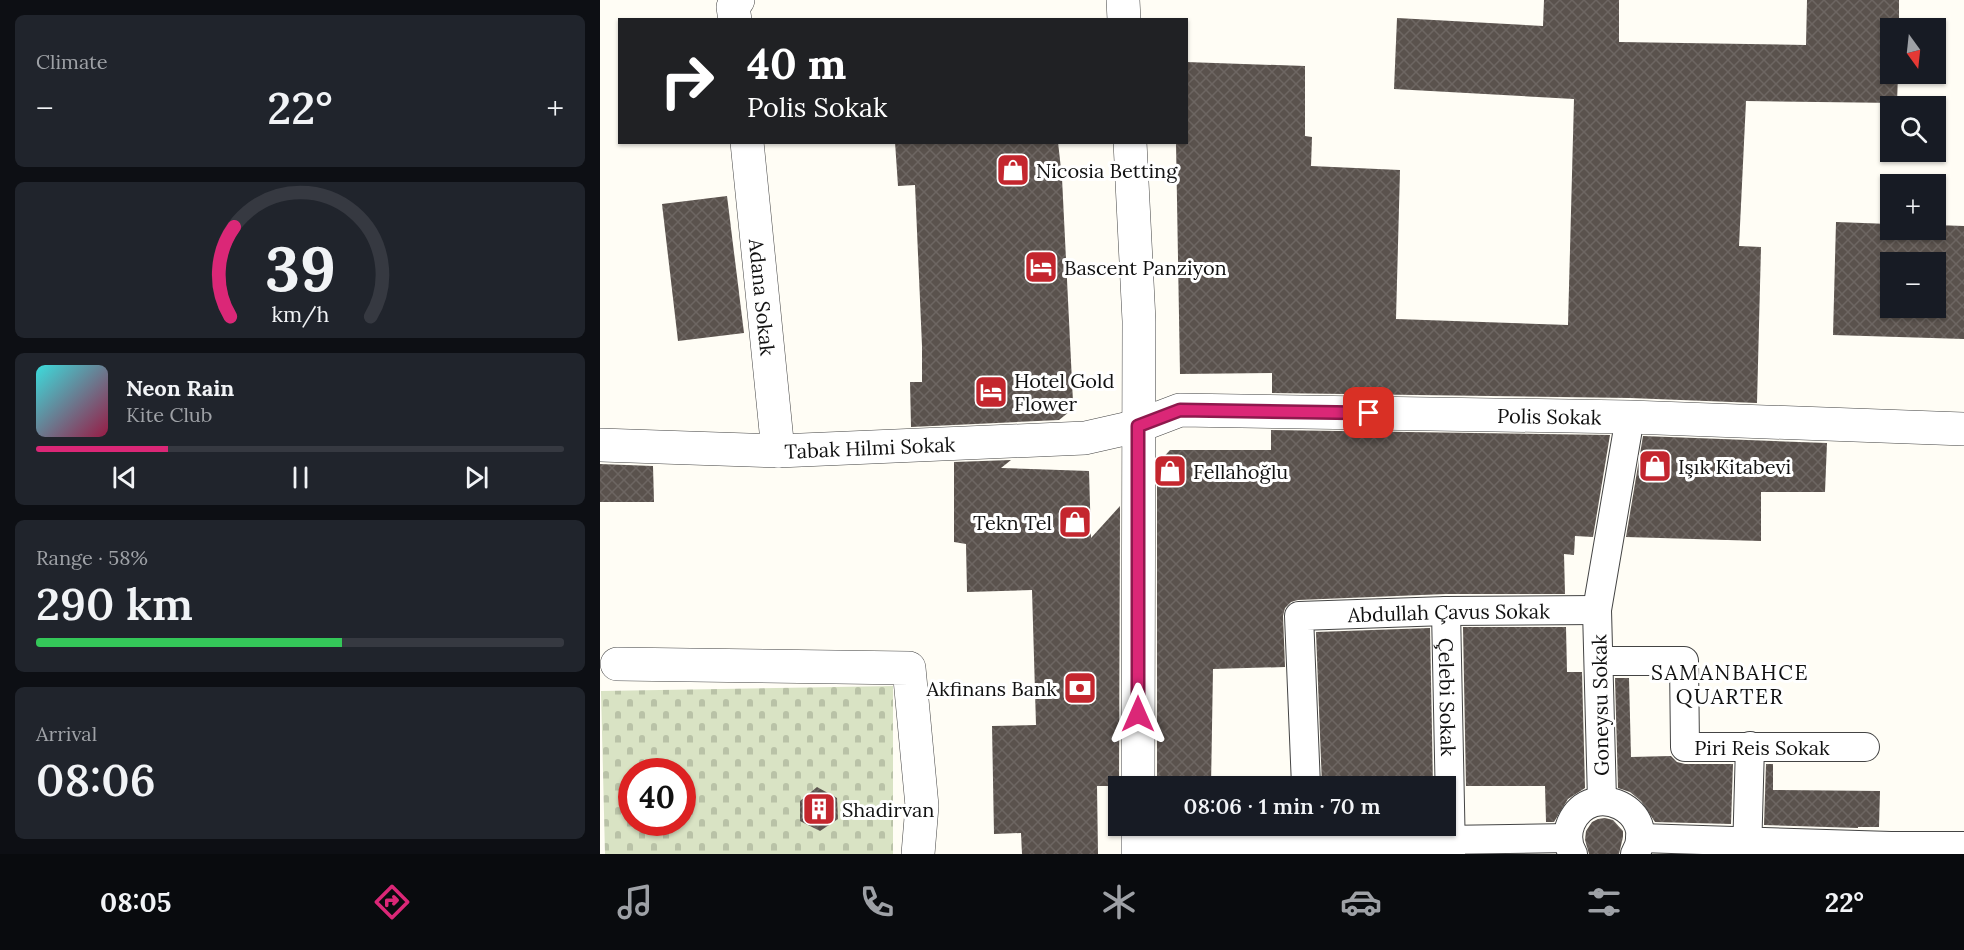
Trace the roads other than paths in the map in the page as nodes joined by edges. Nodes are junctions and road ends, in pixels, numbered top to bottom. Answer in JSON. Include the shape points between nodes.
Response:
{"nodes":[{"id":1,"x":1123,"y":0,"type":"edge"},
{"id":2,"x":1124,"y":18,"type":"edge"},
{"id":3,"x":747,"y":144,"type":"edge"},
{"id":4,"x":1130,"y":144,"type":"edge"},
{"id":5,"x":1630,"y":417,"type":"junction"},
{"id":6,"x":1138,"y":426,"type":"junction"},
{"id":7,"x":1964,"y":429,"type":"edge"},
{"id":8,"x":600,"y":445,"type":"edge"},
{"id":9,"x":778,"y":451,"type":"junction"},
{"id":10,"x":1597,"y":610,"type":"junction"},
{"id":11,"x":1446,"y":611,"type":"junction"},
{"id":12,"x":1599,"y":661,"type":"junction"},
{"id":13,"x":617,"y":664,"type":"dead end"},
{"id":14,"x":1750,"y":746,"type":"junction"},
{"id":15,"x":1865,"y":747,"type":"dead end"},
{"id":16,"x":1138,"y":776,"type":"edge"},
{"id":17,"x":1306,"y":776,"type":"edge"},
{"id":18,"x":1602,"y":801,"type":"junction"},
{"id":19,"x":1138,"y":840,"type":"edge"},
{"id":20,"x":1308,"y":840,"type":"edge"},
{"id":21,"x":1570,"y":846,"type":"edge"},
{"id":22,"x":1638,"y":846,"type":"edge"},
{"id":23,"x":1964,"y":846,"type":"edge"},
{"id":24,"x":1451,"y":847,"type":"edge"},
{"id":25,"x":1747,"y":848,"type":"edge"},
{"id":26,"x":1891,"y":850,"type":"edge"},
{"id":27,"x":918,"y":854,"type":"edge"}],
"edges":[{"from":1,"to":2,"type":"street"},
{"from":3,"to":9,"type":"street","name":"Adana Sokak"},
{"from":4,"to":6,"type":"street","via":[[1139,321]]},
{"from":5,"to":6,"type":"street","name":"Polis Sokak","via":[[1180,410]]},
{"from":5,"to":7,"type":"street","name":"Polis Sokak"},
{"from":5,"to":10,"type":"street","name":"Goneysu Sokak"},
{"from":6,"to":9,"type":"street","name":"Tabak Hilmi Sokak","via":[[1085,438]]},
{"from":6,"to":16,"type":"street"},
{"from":8,"to":9,"type":"street","name":"Tabak Hilmi Sokak"},
{"from":10,"to":11,"type":"street","name":"Abdullah Çavus Sokak"},
{"from":10,"to":12,"type":"street","name":"Goneysu Sokak"},
{"from":11,"to":17,"type":"street","name":"Abdullah Çavus Sokak","via":[[1299,616]]},
{"from":11,"to":24,"type":"street","name":"Çelebi Sokak"},
{"from":12,"to":14,"type":"street","name":"Piri Reis Sokak","via":[[1684,661],[1684,747]]},
{"from":12,"to":18,"type":"street","name":"Goneysu Sokak"},
{"from":13,"to":27,"type":"street","via":[[909,668],[922,806]]},
{"from":14,"to":15,"type":"street","name":"Piri Reis Sokak"},
{"from":14,"to":25,"type":"street"},
{"from":18,"to":21,"type":"street","via":[[1582,808],[1574,817]]},
{"from":18,"to":22,"type":"street","via":[[1614,802],[1634,815]]},
{"from":19,"to":20,"type":"street"},
{"from":20,"to":24,"type":"street"},
{"from":21,"to":24,"type":"street"},
{"from":22,"to":25,"type":"street"},
{"from":23,"to":26,"type":"street"},
{"from":25,"to":26,"type":"street"}]}
